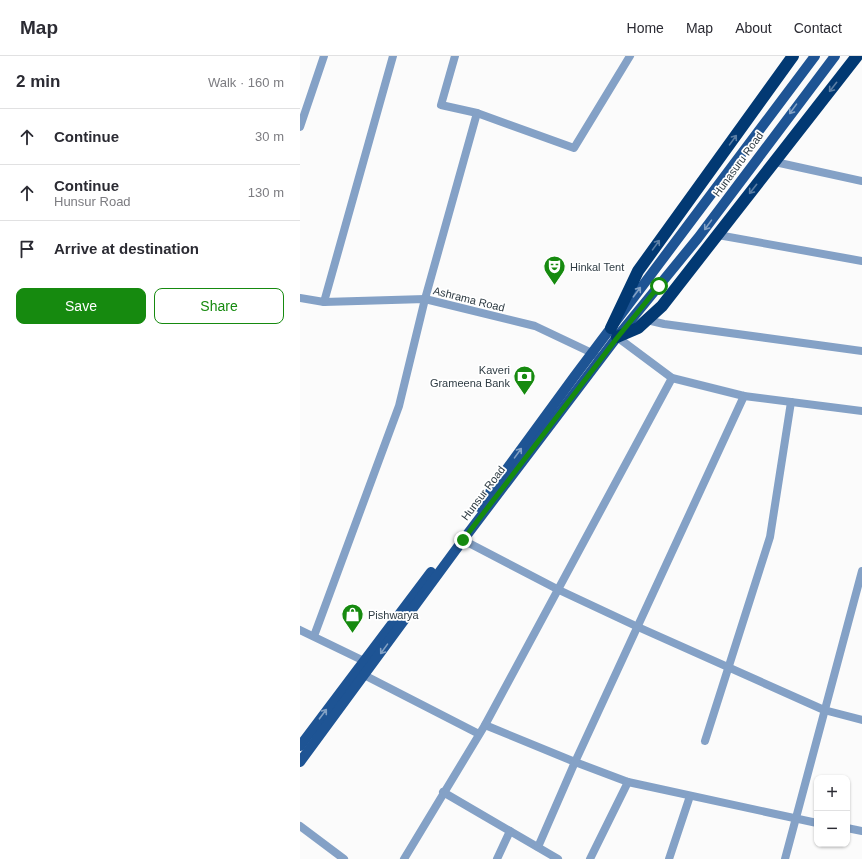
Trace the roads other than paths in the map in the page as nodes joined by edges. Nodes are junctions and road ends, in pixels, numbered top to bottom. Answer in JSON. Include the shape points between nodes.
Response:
{"nodes":[{"id":1,"x":324,"y":56,"type":"edge"},
{"id":2,"x":393,"y":56,"type":"edge"},
{"id":3,"x":455,"y":56,"type":"edge"},
{"id":4,"x":630,"y":56,"type":"edge"},
{"id":5,"x":794,"y":56,"type":"edge"},
{"id":6,"x":815,"y":56,"type":"edge"},
{"id":7,"x":834,"y":56,"type":"edge"},
{"id":8,"x":857,"y":56,"type":"edge"},
{"id":9,"x":477,"y":113,"type":"junction"},
{"id":10,"x":300,"y":127,"type":"edge"},
{"id":11,"x":775,"y":162,"type":"junction"},
{"id":12,"x":862,"y":181,"type":"edge"},
{"id":13,"x":718,"y":234,"type":"junction"},
{"id":14,"x":862,"y":262,"type":"edge"},
{"id":15,"x":300,"y":298,"type":"edge"},
{"id":16,"x":425,"y":299,"type":"junction"},
{"id":17,"x":324,"y":302,"type":"junction"},
{"id":18,"x":643,"y":324,"type":"junction"},
{"id":19,"x":614,"y":333,"type":"junction"},
{"id":20,"x":862,"y":351,"type":"edge"},
{"id":21,"x":596,"y":356,"type":"junction"},
{"id":22,"x":672,"y":378,"type":"junction"},
{"id":23,"x":744,"y":396,"type":"junction"},
{"id":24,"x":791,"y":402,"type":"junction"},
{"id":25,"x":862,"y":411,"type":"edge"},
{"id":26,"x":463,"y":540,"type":"junction"},
{"id":27,"x":862,"y":571,"type":"edge"},
{"id":28,"x":559,"y":590,"type":"junction"},
{"id":29,"x":638,"y":628,"type":"junction"},
{"id":30,"x":300,"y":630,"type":"edge"},
{"id":31,"x":314,"y":636,"type":"junction"},
{"id":32,"x":364,"y":661,"type":"junction"},
{"id":33,"x":728,"y":668,"type":"junction"},
{"id":34,"x":364,"y":675,"type":"junction"},
{"id":35,"x":824,"y":710,"type":"junction"},
{"id":36,"x":862,"y":720,"type":"edge"},
{"id":37,"x":485,"y":725,"type":"junction"},
{"id":38,"x":479,"y":734,"type":"junction"},
{"id":39,"x":705,"y":741,"type":"dead end"},
{"id":40,"x":300,"y":746,"type":"edge"},
{"id":41,"x":300,"y":762,"type":"edge"},
{"id":42,"x":574,"y":762,"type":"junction"},
{"id":43,"x":628,"y":782,"type":"junction"},
{"id":44,"x":443,"y":792,"type":"junction"},
{"id":45,"x":690,"y":796,"type":"junction"},
{"id":46,"x":795,"y":818,"type":"junction"},
{"id":47,"x":814,"y":822,"type":"edge"},
{"id":48,"x":300,"y":826,"type":"edge"},
{"id":49,"x":850,"y":829,"type":"edge"},
{"id":50,"x":510,"y":831,"type":"junction"},
{"id":51,"x":862,"y":831,"type":"edge"},
{"id":52,"x":538,"y":847,"type":"junction"},
{"id":53,"x":344,"y":859,"type":"edge"},
{"id":54,"x":404,"y":859,"type":"edge"},
{"id":55,"x":497,"y":859,"type":"edge"},
{"id":56,"x":558,"y":859,"type":"edge"},
{"id":57,"x":590,"y":859,"type":"edge"},
{"id":58,"x":669,"y":859,"type":"edge"},
{"id":59,"x":785,"y":859,"type":"edge"}],
"edges":[{"from":1,"to":10,"type":"street"},
{"from":2,"to":17,"type":"street"},
{"from":3,"to":9,"type":"street","via":[[441,105]]},
{"from":4,"to":9,"type":"street","via":[[574,148]]},
{"from":19,"to":5,"type":"highway","one_way":true,"via":[[638,271]]},
{"from":19,"to":6,"type":"main road","name":"Hunasuru Road","one_way":true,"via":[[647,279]]},
{"from":7,"to":19,"type":"main road","name":"Hunasuru Road","one_way":true,"via":[[698,238],[659,286]]},
{"from":8,"to":11,"type":"highway","one_way":true},
{"from":9,"to":16,"type":"street"},
{"from":11,"to":12,"type":"street"},
{"from":11,"to":13,"type":"highway","one_way":true},
{"from":13,"to":14,"type":"street"},
{"from":13,"to":18,"type":"highway","via":[[662,306]]},
{"from":15,"to":17,"type":"street","name":"Ashrama Road"},
{"from":16,"to":17,"type":"street","name":"Ashrama Road"},
{"from":16,"to":21,"type":"street","name":"Ashrama Road","via":[[535,326]]},
{"from":16,"to":31,"type":"street","via":[[399,406]]},
{"from":18,"to":19,"type":"highway"},
{"from":18,"to":20,"type":"street","via":[[664,324]]},
{"from":19,"to":21,"type":"main road"},
{"from":19,"to":22,"type":"street"},
{"from":21,"to":26,"type":"main road","name":"Hunsur Road"},
{"from":32,"to":21,"type":"main road","one_way":true},
{"from":22,"to":23,"type":"street"},
{"from":22,"to":28,"type":"street"},
{"from":23,"to":24,"type":"street"},
{"from":23,"to":29,"type":"street"},
{"from":24,"to":25,"type":"street"},
{"from":24,"to":33,"type":"street","via":[[770,537]]},
{"from":26,"to":28,"type":"street"},
{"from":26,"to":34,"type":"main road","name":"Hunsur Road","one_way":true},
{"from":27,"to":35,"type":"street"},
{"from":28,"to":29,"type":"street"},
{"from":28,"to":37,"type":"street"},
{"from":29,"to":33,"type":"street"},
{"from":29,"to":42,"type":"street"},
{"from":30,"to":31,"type":"street"},
{"from":31,"to":32,"type":"street"},
{"from":40,"to":32,"type":"main road","one_way":true},
{"from":33,"to":35,"type":"street"},
{"from":33,"to":39,"type":"street"},
{"from":34,"to":38,"type":"street"},
{"from":34,"to":41,"type":"main road","name":"Hunsur Road"},
{"from":35,"to":36,"type":"street"},
{"from":35,"to":46,"type":"street"},
{"from":37,"to":38,"type":"street"},
{"from":37,"to":42,"type":"street"},
{"from":38,"to":44,"type":"street"},
{"from":42,"to":43,"type":"street"},
{"from":42,"to":52,"type":"street"},
{"from":43,"to":45,"type":"street"},
{"from":43,"to":57,"type":"street"},
{"from":44,"to":50,"type":"street"},
{"from":44,"to":54,"type":"street"},
{"from":45,"to":46,"type":"street"},
{"from":45,"to":58,"type":"street"},
{"from":46,"to":47,"type":"street"},
{"from":46,"to":59,"type":"street"},
{"from":48,"to":53,"type":"street"},
{"from":49,"to":51,"type":"street"},
{"from":50,"to":52,"type":"street"},
{"from":50,"to":55,"type":"street"},
{"from":52,"to":56,"type":"street"}]}
